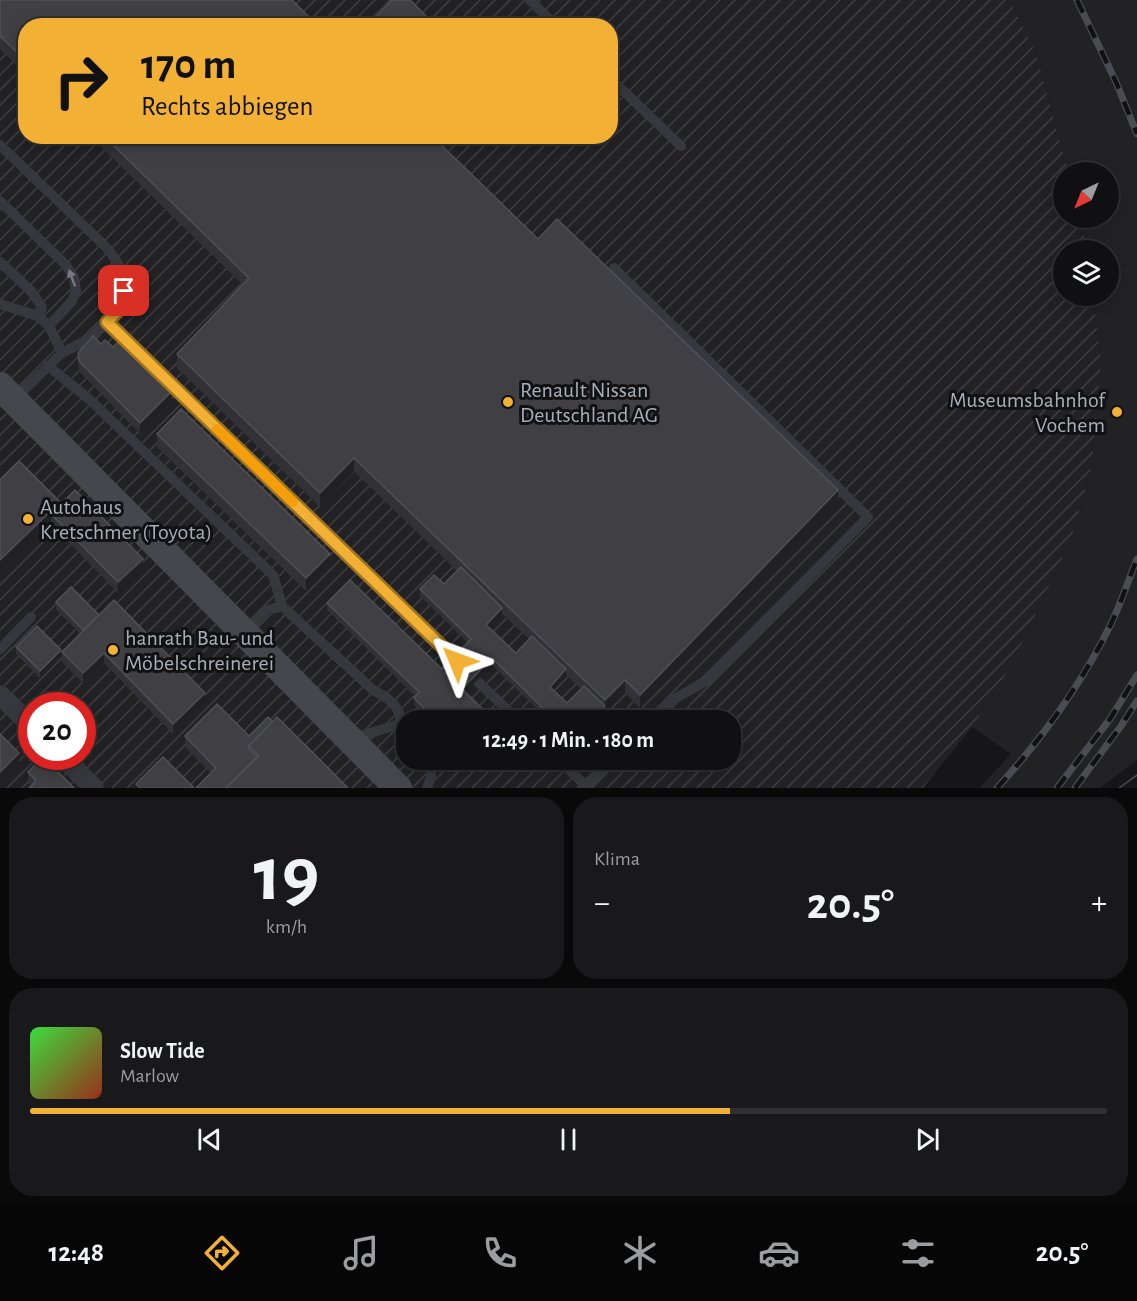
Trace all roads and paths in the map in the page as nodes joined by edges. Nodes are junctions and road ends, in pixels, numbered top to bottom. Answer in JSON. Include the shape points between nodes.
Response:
{"nodes":[{"id":1,"x":530,"y":0,"type":"edge"},
{"id":2,"x":548,"y":18,"type":"edge"},
{"id":3,"x":618,"y":86,"type":"edge"},
{"id":4,"x":0,"y":145,"type":"edge"},
{"id":5,"x":681,"y":146,"type":"dead end"},
{"id":6,"x":0,"y":201,"type":"edge"},
{"id":7,"x":0,"y":262,"type":"edge"},
{"id":8,"x":614,"y":267,"type":"dead end"},
{"id":9,"x":0,"y":304,"type":"edge"},
{"id":10,"x":38,"y":316,"type":"junction"},
{"id":11,"x":107,"y":322,"type":"junction"},
{"id":12,"x":49,"y":326,"type":"junction"},
{"id":13,"x":62,"y":353,"type":"junction"},
{"id":14,"x":48,"y":366,"type":"junction"},
{"id":15,"x":5,"y":400,"type":"edge"},
{"id":16,"x":282,"y":606,"type":"junction"},
{"id":17,"x":31,"y":617,"type":"dead end"},
{"id":18,"x":246,"y":634,"type":"junction"},
{"id":19,"x":0,"y":649,"type":"edge"},
{"id":20,"x":457,"y":661,"type":"edge"},
{"id":21,"x":477,"y":681,"type":"edge"},
{"id":22,"x":0,"y":694,"type":"edge"},
{"id":23,"x":397,"y":710,"type":"edge"},
{"id":24,"x":507,"y":710,"type":"edge"},
{"id":25,"x":664,"y":710,"type":"edge"},
{"id":26,"x":18,"y":712,"type":"edge"},
{"id":27,"x":396,"y":729,"type":"edge"},
{"id":28,"x":351,"y":739,"type":"junction"},
{"id":29,"x":76,"y":770,"type":"edge"},
{"id":30,"x":431,"y":770,"type":"edge"},
{"id":31,"x":569,"y":770,"type":"edge"},
{"id":32,"x":603,"y":770,"type":"edge"},
{"id":33,"x":585,"y":787,"type":"edge"},
{"id":34,"x":94,"y":788,"type":"edge"},
{"id":35,"x":398,"y":788,"type":"edge"},
{"id":36,"x":427,"y":788,"type":"edge"}],
"edges":[{"from":1,"to":2,"type":"lane"},
{"from":3,"to":5,"type":"lane"},
{"from":4,"to":11,"type":"lane","via":[[109,250],[126,276],[123,306]]},
{"from":12,"to":6,"type":"lane","one_way":true,"via":[[72,301],[75,277]]},
{"from":7,"to":10,"type":"lane","via":[[42,307]]},
{"from":8,"to":25,"type":"lane","via":[[868,517],[706,681],[676,698]]},
{"from":9,"to":10,"type":"lane"},
{"from":10,"to":12,"type":"lane"},
{"from":11,"to":13,"type":"lane","via":[[91,338]]},
{"from":11,"to":20,"type":"lane"},
{"from":12,"to":13,"type":"lane"},
{"from":13,"to":14,"type":"lane"},
{"from":14,"to":15,"type":"lane"},
{"from":14,"to":16,"type":"lane","via":[[89,399],[273,575]]},
{"from":15,"to":18,"type":"street"},
{"from":16,"to":18,"type":"lane","via":[[265,610]]},
{"from":16,"to":23,"type":"lane"},
{"from":17,"to":19,"type":"lane"},
{"from":18,"to":28,"type":"street"},
{"from":21,"to":24,"type":"lane"},
{"from":22,"to":26,"type":"street"},
{"from":27,"to":28,"type":"lane"},
{"from":28,"to":35,"type":"street"},
{"from":29,"to":34,"type":"street"},
{"from":30,"to":36,"type":"lane"},
{"from":31,"to":33,"type":"lane"},
{"from":32,"to":33,"type":"lane"}]}
